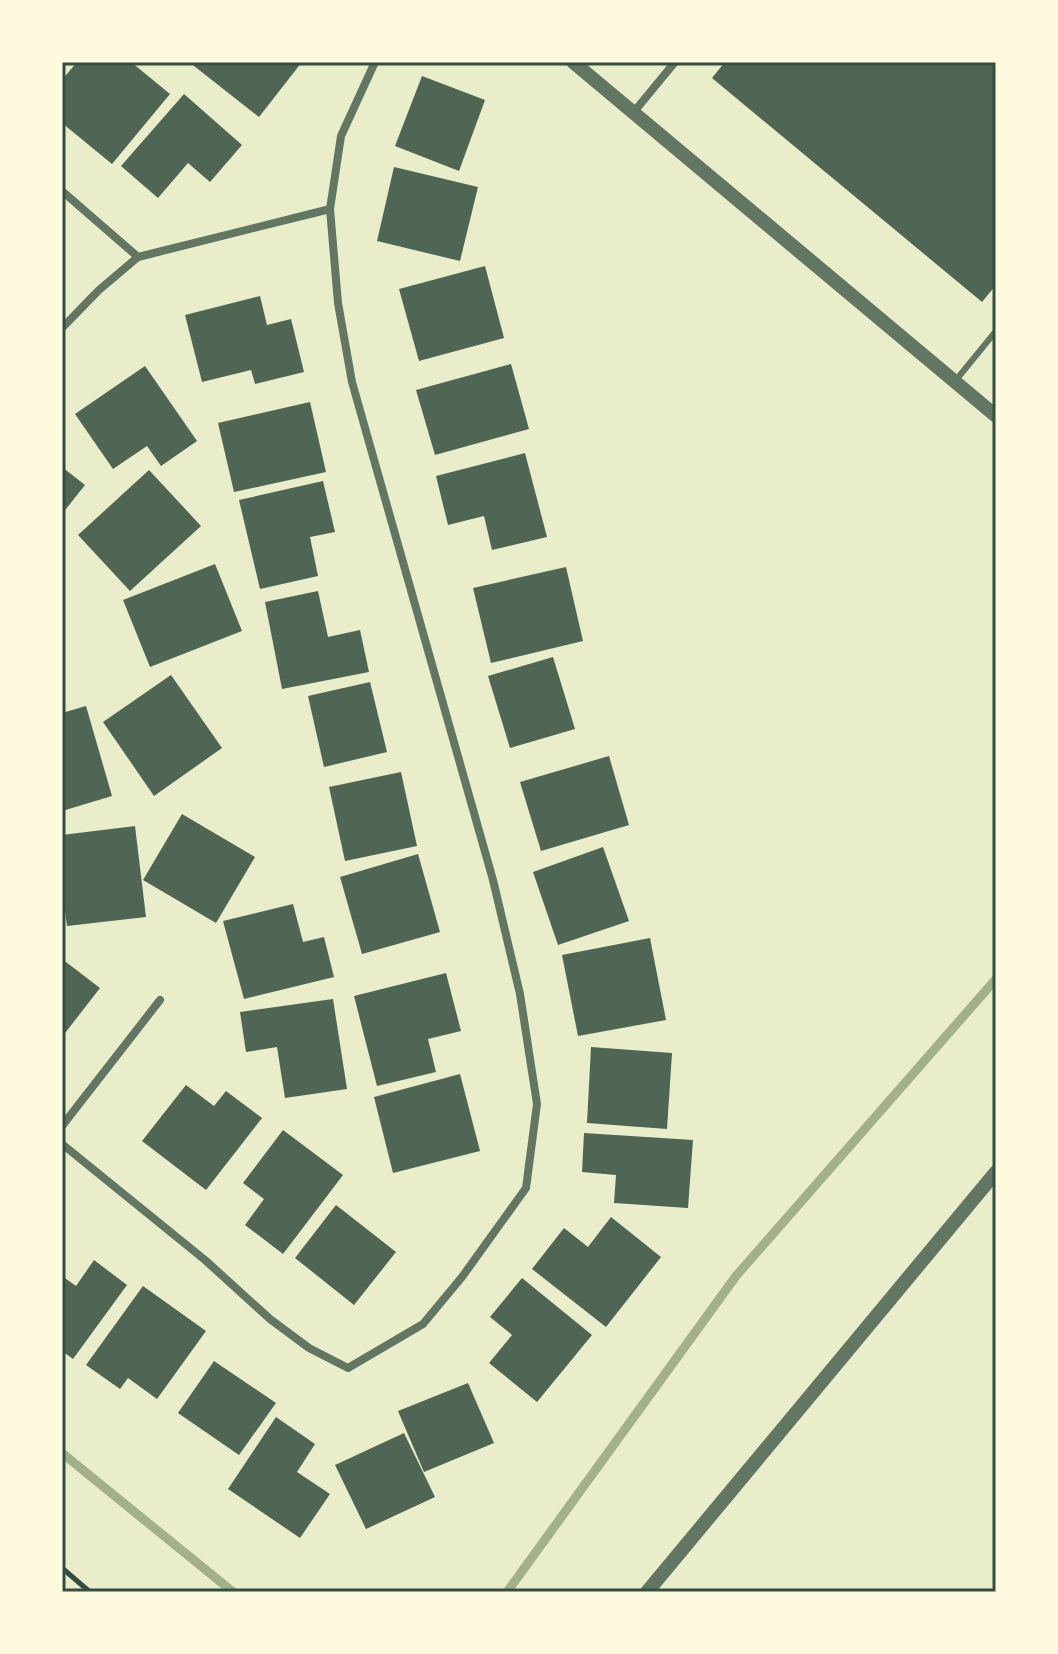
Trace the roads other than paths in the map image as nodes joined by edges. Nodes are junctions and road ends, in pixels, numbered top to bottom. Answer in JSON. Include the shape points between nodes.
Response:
{"nodes":[{"id":1,"x":375,"y":62,"type":"edge"},
{"id":2,"x":573,"y":62,"type":"edge"},
{"id":3,"x":675,"y":62,"type":"edge"},
{"id":4,"x":633,"y":113,"type":"junction"},
{"id":5,"x":62,"y":191,"type":"edge"},
{"id":6,"x":330,"y":209,"type":"junction"},
{"id":7,"x":138,"y":257,"type":"junction"},
{"id":8,"x":62,"y":328,"type":"edge"},
{"id":9,"x":996,"y":331,"type":"edge"},
{"id":10,"x":954,"y":382,"type":"junction"},
{"id":11,"x":996,"y":416,"type":"edge"},
{"id":12,"x":160,"y":1000,"type":"dead end"},
{"id":13,"x":62,"y":1126,"type":"edge"},
{"id":14,"x":62,"y":1144,"type":"edge"},
{"id":15,"x":996,"y":1172,"type":"edge"},
{"id":16,"x":647,"y":1592,"type":"edge"}],
"edges":[{"from":1,"to":6,"type":"street","via":[[341,136]]},
{"from":2,"to":4,"type":"street"},
{"from":3,"to":4,"type":"street"},
{"from":4,"to":10,"type":"street"},
{"from":5,"to":7,"type":"street"},
{"from":6,"to":7,"type":"street"},
{"from":6,"to":14,"type":"street","via":[[352,382],[493,880],[520,994],[537,1104],[526,1188],[423,1324],[348,1368],[270,1319]]},
{"from":7,"to":8,"type":"street"},
{"from":9,"to":10,"type":"lane"},
{"from":10,"to":11,"type":"street"},
{"from":12,"to":13,"type":"street"},
{"from":15,"to":16,"type":"street"}]}
